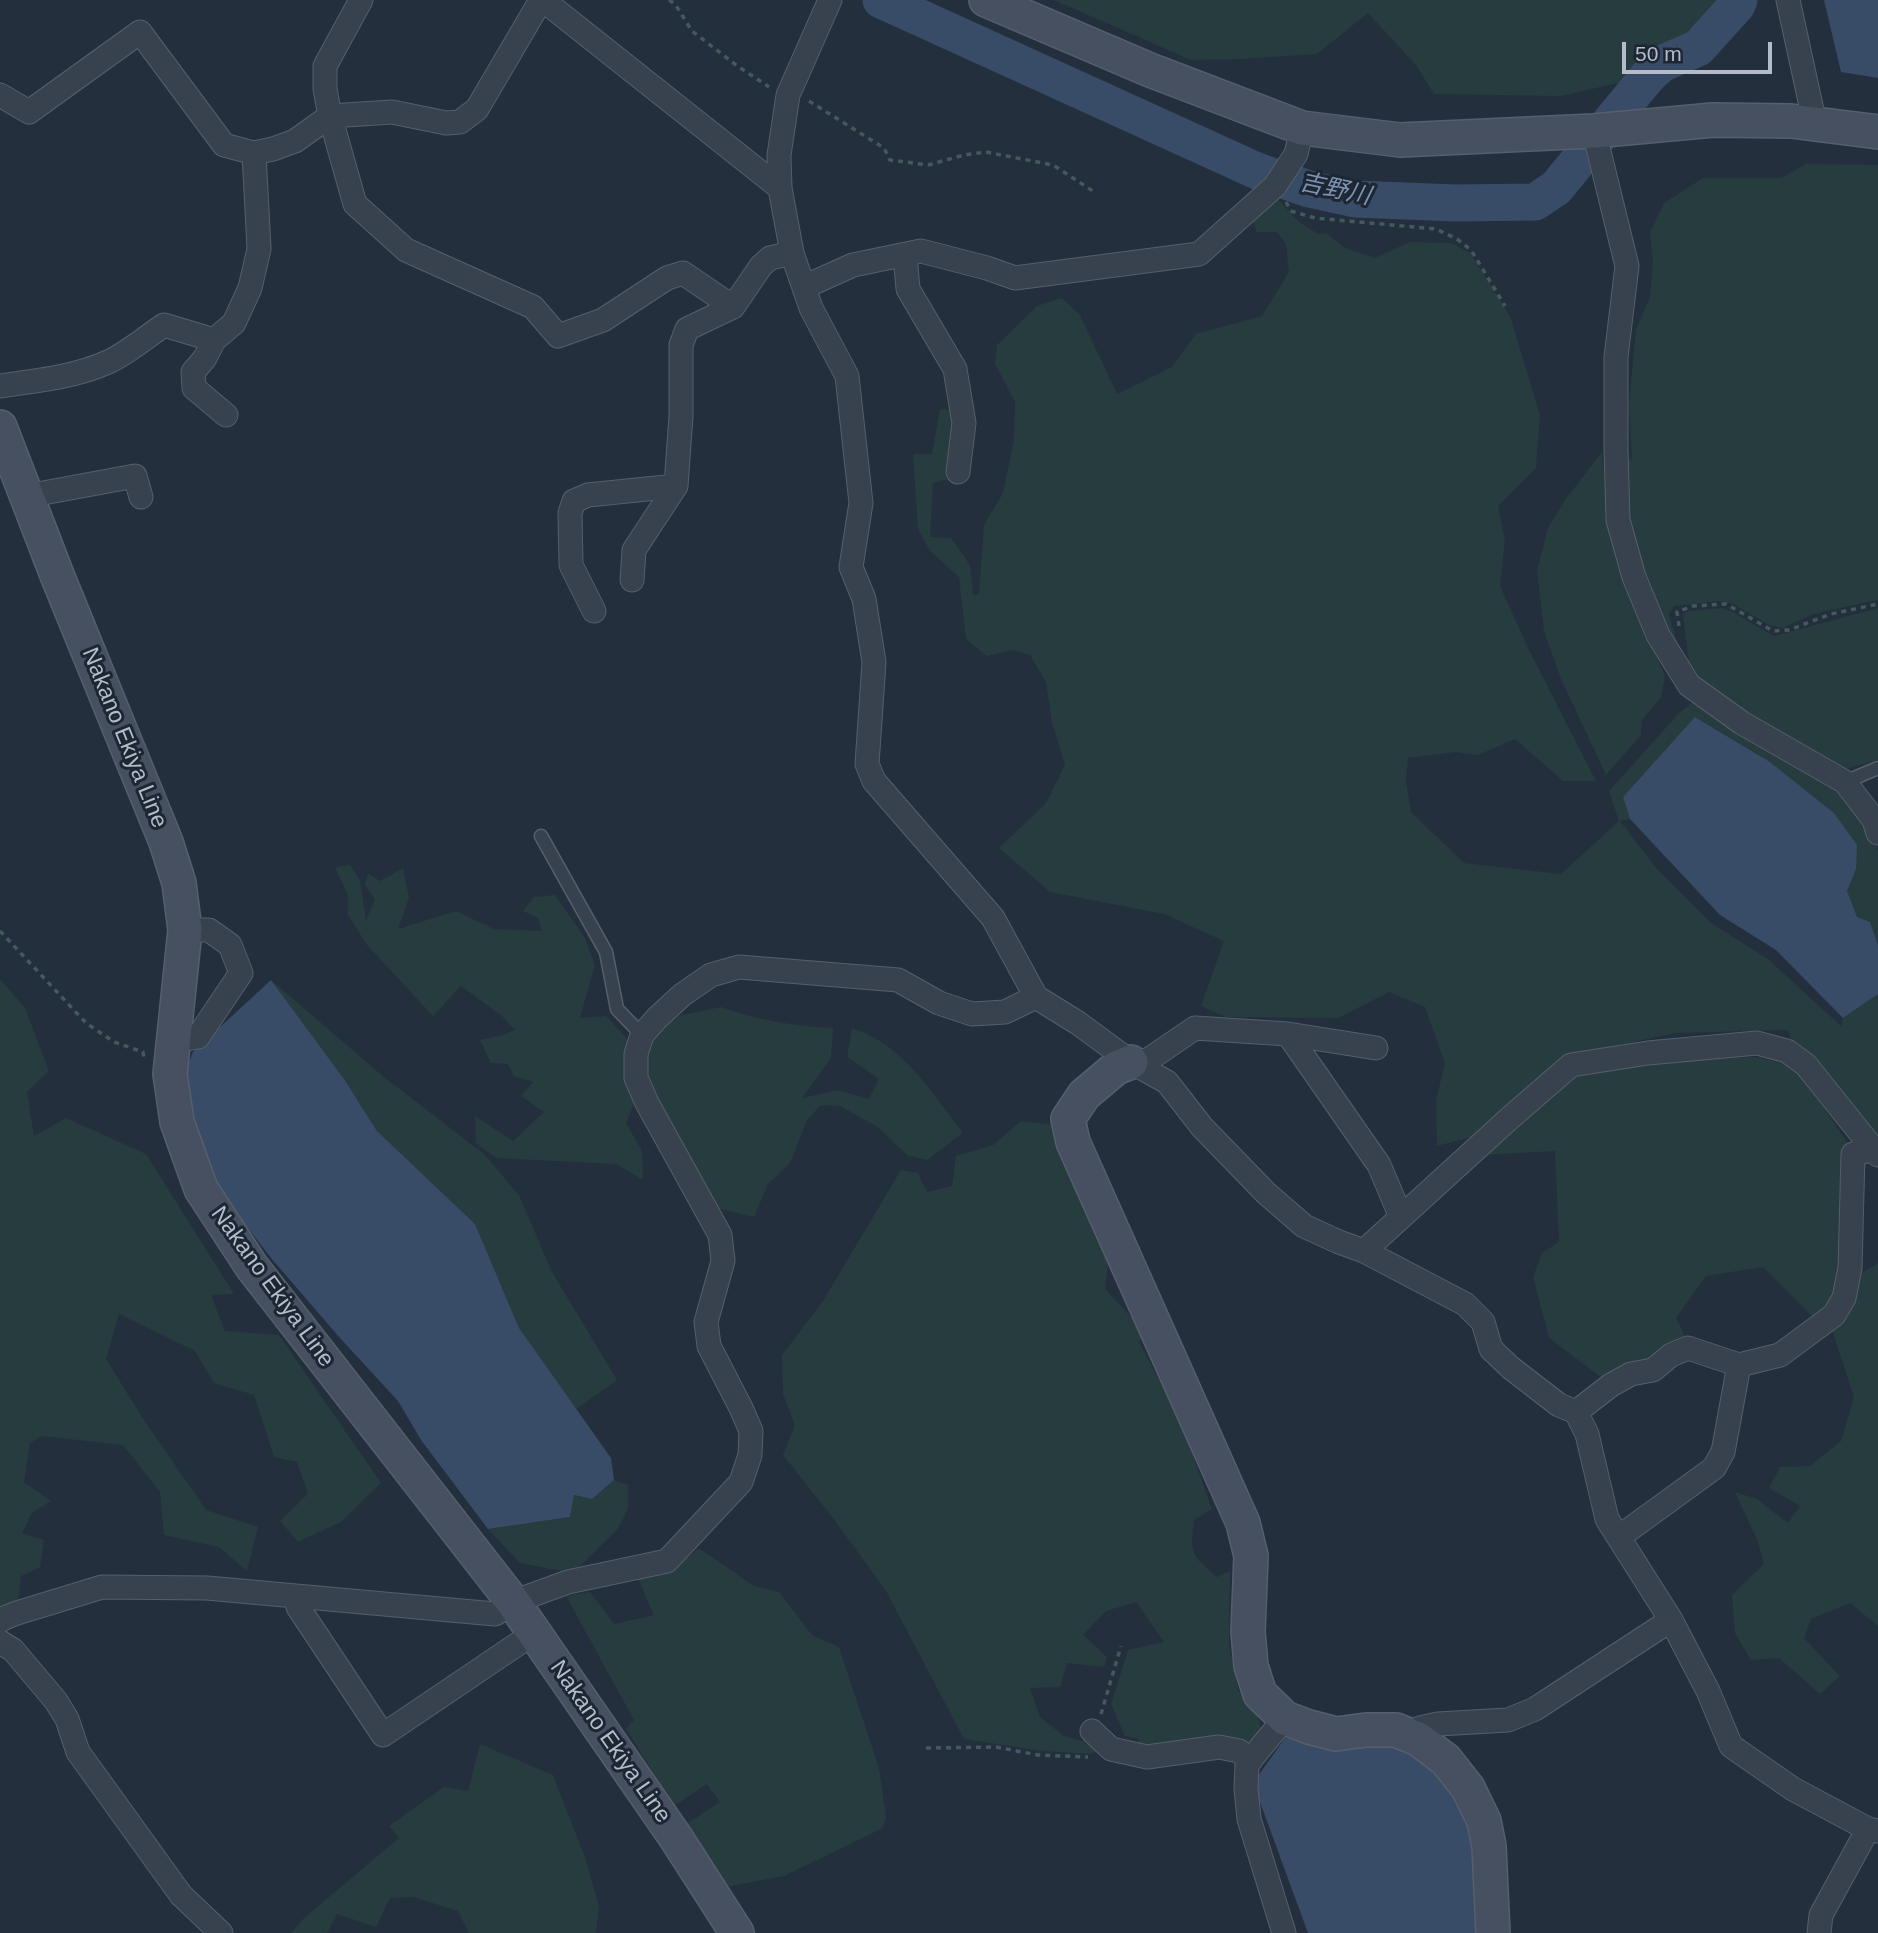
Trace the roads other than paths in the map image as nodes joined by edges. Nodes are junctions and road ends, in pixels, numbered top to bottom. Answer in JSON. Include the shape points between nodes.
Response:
{"nodes":[{"id":1,"x":360,"y":0,"type":"edge"},
{"id":2,"x":542,"y":0,"type":"edge"},
{"id":3,"x":830,"y":0,"type":"edge"},
{"id":4,"x":986,"y":0,"type":"edge"},
{"id":5,"x":1788,"y":0,"type":"edge"},
{"id":6,"x":0,"y":95,"type":"edge"},
{"id":7,"x":330,"y":116,"type":"junction"},
{"id":8,"x":1815,"y":124,"type":"junction"},
{"id":9,"x":1302,"y":128,"type":"junction"},
{"id":10,"x":1594,"y":131,"type":"junction"},
{"id":11,"x":1878,"y":132,"type":"edge"},
{"id":12,"x":254,"y":153,"type":"junction"},
{"id":13,"x":780,"y":188,"type":"junction"},
{"id":14,"x":792,"y":253,"type":"junction"},
{"id":15,"x":905,"y":255,"type":"junction"},
{"id":16,"x":804,"y":287,"type":"junction"},
{"id":17,"x":733,"y":307,"type":"junction"},
{"id":18,"x":214,"y":340,"type":"junction"},
{"id":19,"x":0,"y":386,"type":"edge"},
{"id":20,"x":226,"y":415,"type":"dead end"},
{"id":21,"x":0,"y":427,"type":"edge"},
{"id":22,"x":958,"y":472,"type":"dead end"},
{"id":23,"x":676,"y":486,"type":"junction"},
{"id":24,"x":27,"y":496,"type":"junction"},
{"id":25,"x":141,"y":497,"type":"dead end"},
{"id":26,"x":632,"y":580,"type":"dead end"},
{"id":27,"x":594,"y":611,"type":"dead end"},
{"id":28,"x":1878,"y":768,"type":"edge"},
{"id":29,"x":1844,"y":782,"type":"junction"},
{"id":30,"x":1878,"y":833,"type":"edge"},
{"id":31,"x":541,"y":836,"type":"dead end"},
{"id":32,"x":185,"y":930,"type":"junction"},
{"id":33,"x":1036,"y":997,"type":"junction"},
{"id":34,"x":1288,"y":1034,"type":"junction"},
{"id":35,"x":642,"y":1035,"type":"junction"},
{"id":36,"x":174,"y":1041,"type":"junction"},
{"id":37,"x":1376,"y":1048,"type":"dead end"},
{"id":38,"x":1131,"y":1062,"type":"junction"},
{"id":39,"x":1875,"y":1152,"type":"edge"},
{"id":40,"x":1401,"y":1217,"type":"junction"},
{"id":41,"x":1364,"y":1251,"type":"junction"},
{"id":42,"x":1739,"y":1365,"type":"junction"},
{"id":43,"x":1576,"y":1412,"type":"junction"},
{"id":44,"x":1619,"y":1537,"type":"junction"},
{"id":45,"x":296,"y":1597,"type":"junction"},
{"id":46,"x":513,"y":1602,"type":"junction"},
{"id":47,"x":1671,"y":1620,"type":"junction"},
{"id":48,"x":0,"y":1622,"type":"edge"},
{"id":49,"x":534,"y":1633,"type":"junction"},
{"id":50,"x":0,"y":1642,"type":"edge"},
{"id":51,"x":1285,"y":1718,"type":"junction"},
{"id":52,"x":1097,"y":1722,"type":"road end"},
{"id":53,"x":1412,"y":1736,"type":"junction"},
{"id":54,"x":1251,"y":1760,"type":"junction"},
{"id":55,"x":1873,"y":1830,"type":"edge"},
{"id":56,"x":221,"y":1933,"type":"edge"},
{"id":57,"x":737,"y":1933,"type":"edge"},
{"id":58,"x":1284,"y":1933,"type":"edge"},
{"id":59,"x":1493,"y":1933,"type":"edge"},
{"id":60,"x":1819,"y":1933,"type":"edge"}],
"edges":[{"from":1,"to":7,"type":"street","via":[[325,66]]},
{"from":2,"to":7,"type":"street","via":[[477,109],[460,122],[392,112]]},
{"from":2,"to":13,"type":"street"},
{"from":3,"to":13,"type":"street","via":[[788,95],[779,155]]},
{"from":4,"to":9,"type":"street"},
{"from":5,"to":8,"type":"street"},
{"from":6,"to":12,"type":"street","via":[[29,112],[140,32],[225,145]]},
{"from":7,"to":12,"type":"street","via":[[295,141]]},
{"from":7,"to":17,"type":"street","via":[[355,204],[406,250],[533,307],[558,336],[603,320],[667,278],[683,273]]},
{"from":8,"to":10,"type":"street","via":[[1713,120]]},
{"from":8,"to":11,"type":"street"},
{"from":9,"to":10,"type":"street","via":[[1400,140]]},
{"from":9,"to":15,"type":"street","via":[[1296,154],[1275,186],[1199,254],[1015,278],[921,251]]},
{"from":10,"to":29,"type":"street","via":[[1627,267],[1616,357],[1616,448],[1618,520],[1634,577],[1658,635],[1689,685],[1742,723]]},
{"from":12,"to":18,"type":"street","via":[[259,249],[250,288],[234,323]]},
{"from":13,"to":14,"type":"street"},
{"from":14,"to":16,"type":"street"},
{"from":14,"to":17,"type":"street","via":[[770,258],[761,266]]},
{"from":15,"to":16,"type":"street","via":[[853,265]]},
{"from":15,"to":22,"type":"street","via":[[908,289],[955,369],[964,423]]},
{"from":16,"to":33,"type":"street","via":[[847,376],[861,503],[851,567],[864,599],[874,662],[867,764],[874,781],[993,918]]},
{"from":17,"to":23,"type":"street","via":[[687,329],[681,345]]},
{"from":18,"to":19,"type":"street","via":[[164,325],[109,361],[51,379]]},
{"from":18,"to":20,"type":"street","via":[[193,372],[194,388]]},
{"from":21,"to":24,"type":"street","name":"Nakano Ekiya Line"},
{"from":23,"to":26,"type":"street","via":[[634,550]]},
{"from":23,"to":27,"type":"street","via":[[588,495],[574,502],[571,565]]},
{"from":24,"to":25,"type":"street","via":[[135,476]]},
{"from":24,"to":32,"type":"street","name":"Nakano Ekiya Line","via":[[166,842],[179,883]]},
{"from":28,"to":29,"type":"lane"},
{"from":29,"to":30,"type":"street","via":[[1874,820]]},
{"from":31,"to":35,"type":"lane","via":[[606,952],[617,1009]]},
{"from":32,"to":36,"type":"street","name":"Nakano Ekiya Line"},
{"from":32,"to":36,"type":"street","via":[[209,930],[230,945],[241,974],[198,1037]]},
{"from":33,"to":35,"type":"street","via":[[1005,1013],[972,1014],[939,1003],[898,979],[740,967],[711,975],[682,995]]},
{"from":33,"to":38,"type":"street"},
{"from":34,"to":37,"type":"street"},
{"from":34,"to":38,"type":"street","via":[[1195,1028],[1148,1060]]},
{"from":34,"to":40,"type":"street","via":[[1379,1165]]},
{"from":35,"to":46,"type":"street","via":[[636,1078],[720,1234],[723,1261],[706,1322],[709,1346],[751,1431],[750,1455],[741,1482],[667,1560],[568,1581]]},
{"from":36,"to":46,"type":"street","name":"Nakano Ekiya Line","via":[[170,1074],[177,1122],[201,1189],[252,1267]]},
{"from":38,"to":41,"type":"street","via":[[1167,1082],[1202,1127],[1304,1226]]},
{"from":38,"to":51,"type":"street","via":[[1116,1068],[1084,1095],[1068,1119],[1073,1142],[1243,1523],[1251,1556],[1251,1666],[1260,1694]]},
{"from":39,"to":40,"type":"street","via":[[1806,1065],[1787,1051],[1757,1043],[1648,1053],[1571,1065]]},
{"from":39,"to":42,"type":"street","via":[[1853,1154],[1850,1268],[1844,1298],[1833,1314],[1780,1355]]},
{"from":40,"to":41,"type":"street"},
{"from":41,"to":43,"type":"street","via":[[1465,1304],[1483,1322],[1491,1349],[1559,1405]]},
{"from":42,"to":43,"type":"street","via":[[1688,1348],[1653,1370],[1631,1374],[1611,1385]]},
{"from":42,"to":44,"type":"street","via":[[1723,1452],[1714,1468]]},
{"from":43,"to":44,"type":"street","via":[[1587,1434],[1607,1519]]},
{"from":44,"to":47,"type":"street"},
{"from":45,"to":46,"type":"street","via":[[495,1614]]},
{"from":45,"to":48,"type":"street","via":[[207,1588],[102,1587],[17,1612]]},
{"from":45,"to":49,"type":"street","via":[[298,1607],[383,1735]]},
{"from":46,"to":49,"type":"street","name":"Nakano Ekiya Line"},
{"from":47,"to":53,"type":"street","via":[[1535,1709],[1508,1720],[1429,1726]]},
{"from":47,"to":55,"type":"street","via":[[1731,1746],[1793,1789]]},
{"from":49,"to":57,"type":"street","name":"Nakano Ekiya Line"},
{"from":50,"to":56,"type":"street","via":[[13,1650],[56,1701],[78,1752],[181,1895]]},
{"from":51,"to":53,"type":"street","via":[[1336,1734],[1396,1730]]},
{"from":51,"to":54,"type":"street"},
{"from":52,"to":54,"type":"street","via":[[1111,1749],[1121,1752],[1147,1757],[1219,1747],[1239,1751]]},
{"from":53,"to":59,"type":"street","via":[[1446,1760],[1468,1788],[1484,1821]]},
{"from":54,"to":58,"type":"street","via":[[1246,1788],[1249,1819]]},
{"from":55,"to":60,"type":"street","via":[[1821,1915]]}]}
